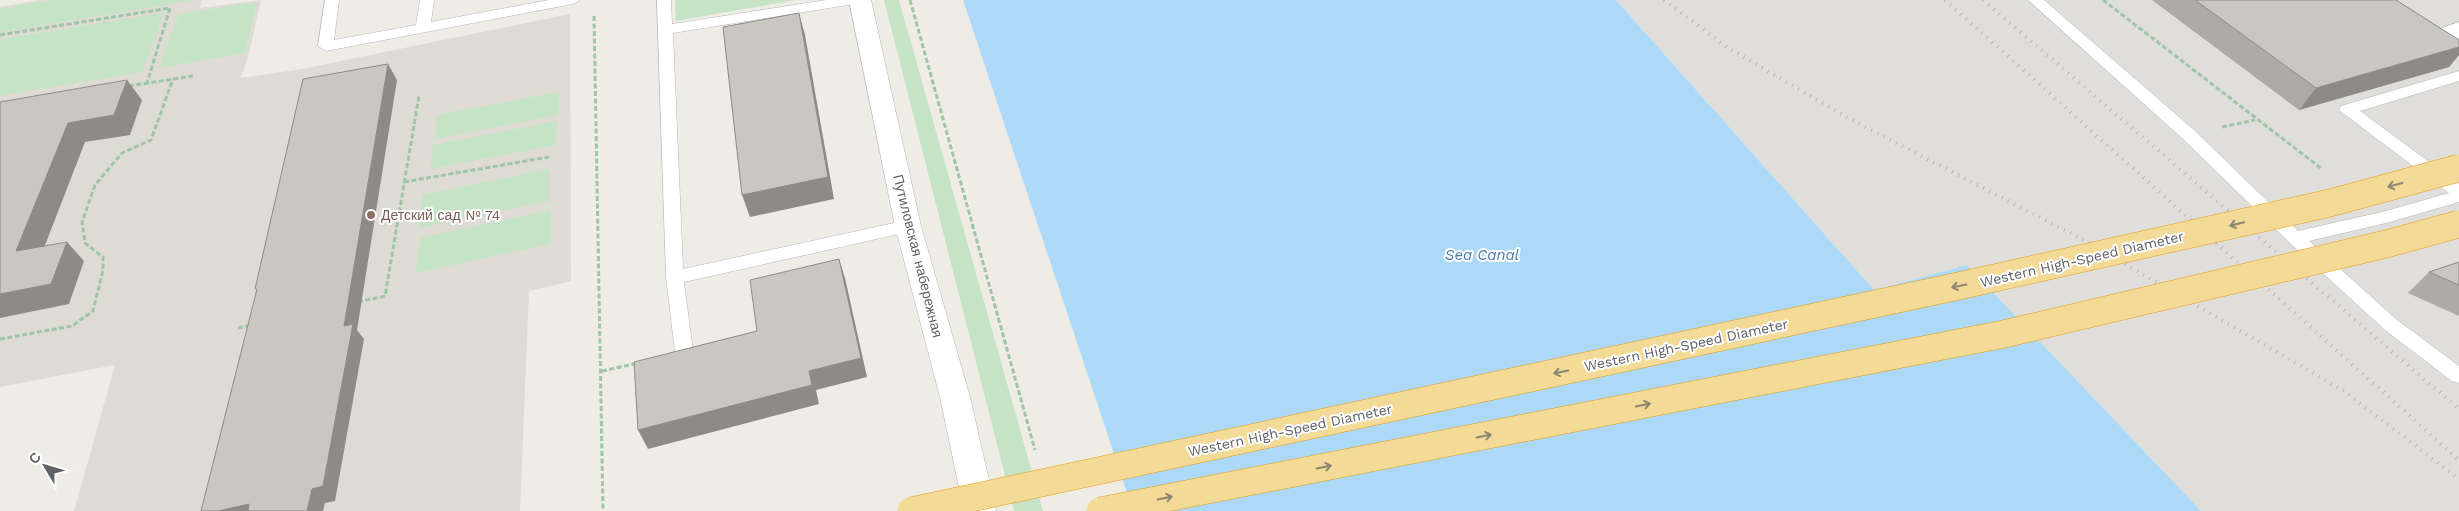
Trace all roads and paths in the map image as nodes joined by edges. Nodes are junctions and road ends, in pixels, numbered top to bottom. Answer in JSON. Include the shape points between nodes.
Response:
{"nodes":[{"id":1,"x":332,"y":0,"type":"edge"},
{"id":2,"x":427,"y":0,"type":"edge"},
{"id":3,"x":572,"y":0,"type":"edge"},
{"id":4,"x":664,"y":0,"type":"edge"},
{"id":5,"x":854,"y":0,"type":"edge"},
{"id":6,"x":860,"y":0,"type":"edge"},
{"id":7,"x":910,"y":0,"type":"edge"},
{"id":8,"x":2035,"y":0,"type":"edge"},
{"id":9,"x":2103,"y":0,"type":"edge"},
{"id":10,"x":594,"y":10,"type":"dead end"},
{"id":11,"x":2459,"y":27,"type":"edge"},
{"id":12,"x":423,"y":29,"type":"junction"},
{"id":13,"x":665,"y":30,"type":"junction"},
{"id":14,"x":0,"y":35,"type":"edge"},
{"id":15,"x":2459,"y":38,"type":"edge"},
{"id":16,"x":193,"y":76,"type":"dead end"},
{"id":17,"x":2459,"y":76,"type":"edge"},
{"id":18,"x":173,"y":79,"type":"junction"},
{"id":19,"x":147,"y":83,"type":"junction"},
{"id":20,"x":127,"y":87,"type":"edge"},
{"id":21,"x":419,"y":96,"type":"dead end"},
{"id":22,"x":549,"y":157,"type":"dead end"},
{"id":23,"x":2459,"y":168,"type":"edge"},
{"id":24,"x":2325,"y":171,"type":"dead end"},
{"id":25,"x":404,"y":182,"type":"junction"},
{"id":26,"x":2459,"y":192,"type":"edge"},
{"id":27,"x":2459,"y":196,"type":"edge"},
{"id":28,"x":2459,"y":224,"type":"edge"},
{"id":29,"x":908,"y":226,"type":"junction"},
{"id":30,"x":2295,"y":238,"type":"junction"},
{"id":31,"x":675,"y":277,"type":"junction"},
{"id":32,"x":357,"y":302,"type":"dead end"},
{"id":33,"x":256,"y":324,"type":"edge"},
{"id":34,"x":238,"y":328,"type":"dead end"},
{"id":35,"x":0,"y":339,"type":"edge"},
{"id":36,"x":684,"y":352,"type":"joint"},
{"id":37,"x":602,"y":370,"type":"junction"},
{"id":38,"x":2459,"y":376,"type":"edge"},
{"id":39,"x":1036,"y":456,"type":"dead end"},
{"id":40,"x":602,"y":510,"type":"edge"},
{"id":41,"x":911,"y":511,"type":"edge"},
{"id":42,"x":980,"y":511,"type":"edge"},
{"id":43,"x":1100,"y":511,"type":"edge"}],
"edges":[{"from":1,"to":12,"type":"lane","via":[[326,46]]},
{"from":2,"to":12,"type":"lane"},
{"from":3,"to":12,"type":"lane"},
{"from":4,"to":13,"type":"lane"},
{"from":5,"to":13,"type":"lane"},
{"from":6,"to":29,"type":"street","name":"Путиловская набережная"},
{"from":7,"to":39,"type":"path"},
{"from":8,"to":30,"type":"lane","via":[[2188,134]]},
{"from":9,"to":24,"type":"path"},
{"from":10,"to":37,"type":"path"},
{"from":11,"to":15,"type":"lane","via":[[2447,31]]},
{"from":13,"to":31,"type":"lane"},
{"from":14,"to":19,"type":"path","via":[[170,8]]},
{"from":16,"to":18,"type":"path"},
{"from":17,"to":26,"type":"lane","via":[[2346,110]]},
{"from":18,"to":19,"type":"path"},
{"from":18,"to":35,"type":"path","via":[[151,140],[122,153],[95,185],[82,222],[85,243],[103,257],[93,311],[72,326]]},
{"from":19,"to":20,"type":"path"},
{"from":21,"to":25,"type":"path"},
{"from":22,"to":25,"type":"path"},
{"from":23,"to":41,"type":"highway","name":"Western High-Speed Diameter","one_way":true,"bridge":true,"via":[[2330,203],[1983,281]]},
{"from":25,"to":32,"type":"path","via":[[384,296]]},
{"from":27,"to":30,"type":"lane"},
{"from":43,"to":28,"type":"highway","one_way":true,"bridge":true,"via":[[2004,334]]},
{"from":29,"to":31,"type":"lane"},
{"from":29,"to":42,"type":"street","name":"Путиловская набережная","via":[[955,397]]},
{"from":30,"to":38,"type":"lane","via":[[2391,325]]},
{"from":31,"to":36,"type":"lane"},
{"from":33,"to":34,"type":"path"},
{"from":36,"to":37,"type":"path"},
{"from":37,"to":40,"type":"path"}]}
